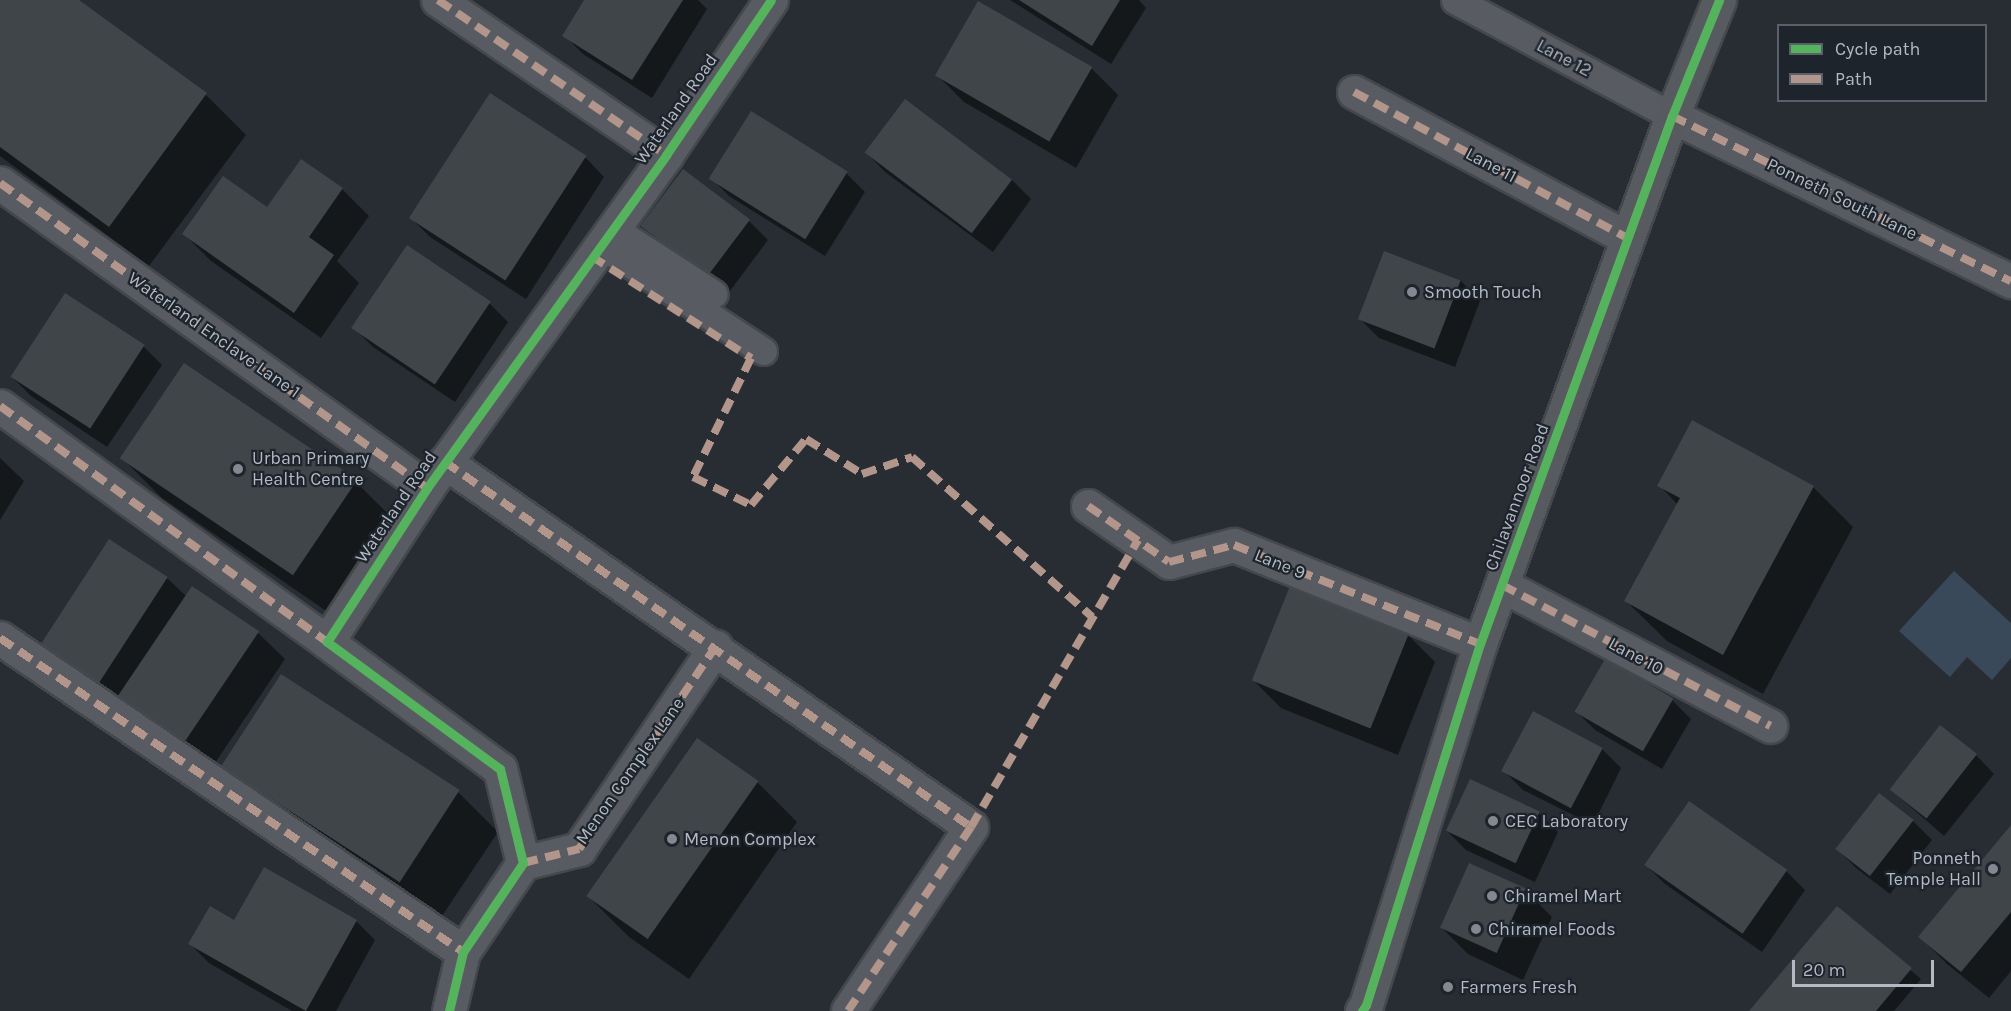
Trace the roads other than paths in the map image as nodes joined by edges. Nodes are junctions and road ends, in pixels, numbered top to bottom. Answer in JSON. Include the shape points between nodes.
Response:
{"nodes":[{"id":1,"x":438,"y":0,"type":"edge"},
{"id":2,"x":771,"y":0,"type":"edge"},
{"id":3,"x":1455,"y":0,"type":"edge"},
{"id":4,"x":1719,"y":0,"type":"edge"},
{"id":5,"x":1354,"y":92,"type":"dead end"},
{"id":6,"x":1672,"y":116,"type":"junction"},
{"id":7,"x":666,"y":155,"type":"junction"},
{"id":8,"x":0,"y":183,"type":"edge"},
{"id":9,"x":606,"y":236,"type":"junction"},
{"id":10,"x":1628,"y":238,"type":"junction"},
{"id":11,"x":2011,"y":281,"type":"edge"},
{"id":12,"x":714,"y":294,"type":"dead end"},
{"id":13,"x":763,"y":351,"type":"dead end"},
{"id":14,"x":0,"y":406,"type":"edge"},
{"id":15,"x":436,"y":475,"type":"junction"},
{"id":16,"x":1088,"y":506,"type":"dead end"},
{"id":17,"x":1502,"y":585,"type":"junction"},
{"id":18,"x":0,"y":638,"type":"edge"},
{"id":19,"x":327,"y":642,"type":"junction"},
{"id":20,"x":1480,"y":644,"type":"junction"},
{"id":21,"x":715,"y":647,"type":"junction"},
{"id":22,"x":1770,"y":726,"type":"dead end"},
{"id":23,"x":523,"y":863,"type":"junction"},
{"id":24,"x":463,"y":952,"type":"junction"},
{"id":25,"x":1368,"y":1009,"type":"edge"},
{"id":26,"x":449,"y":1011,"type":"edge"},
{"id":27,"x":848,"y":1011,"type":"edge"}],
"edges":[{"from":1,"to":7,"type":"street"},
{"from":2,"to":7,"type":"street","name":"Waterland Road"},
{"from":3,"to":6,"type":"lane","name":"Lane 12"},
{"from":4,"to":6,"type":"street","name":"Chilavannoor Road"},
{"from":5,"to":10,"type":"street","name":"Lane 11"},
{"from":6,"to":10,"type":"street","name":"Chilavannoor Road"},
{"from":6,"to":11,"type":"street","name":"Ponneth South Lane"},
{"from":7,"to":9,"type":"street","name":"Waterland Road"},
{"from":8,"to":15,"type":"street","name":"Waterland Enclave Lane 1"},
{"from":9,"to":12,"type":"lane"},
{"from":9,"to":13,"type":"lane"},
{"from":9,"to":15,"type":"street","name":"Waterland Road"},
{"from":10,"to":17,"type":"street","name":"Chilavannoor Road"},
{"from":14,"to":19,"type":"street"},
{"from":15,"to":19,"type":"street","name":"Waterland Road"},
{"from":15,"to":21,"type":"street","name":"Waterland Enclave Lane 1"},
{"from":16,"to":20,"type":"street","name":"Lane 9","via":[[1169,562],[1234,545]]},
{"from":17,"to":20,"type":"street","name":"Chilavannoor Road"},
{"from":17,"to":22,"type":"street","name":"Lane 10"},
{"from":18,"to":24,"type":"street"},
{"from":19,"to":23,"type":"street","via":[[500,769]]},
{"from":20,"to":25,"type":"street","name":"Chilavannoor Road"},
{"from":21,"to":23,"type":"street","name":"Menon Complex Lane","via":[[579,849]]},
{"from":21,"to":27,"type":"street","name":"Waterland Enclave Lane 1","via":[[971,827]]},
{"from":23,"to":24,"type":"street"},
{"from":24,"to":26,"type":"street"}]}
